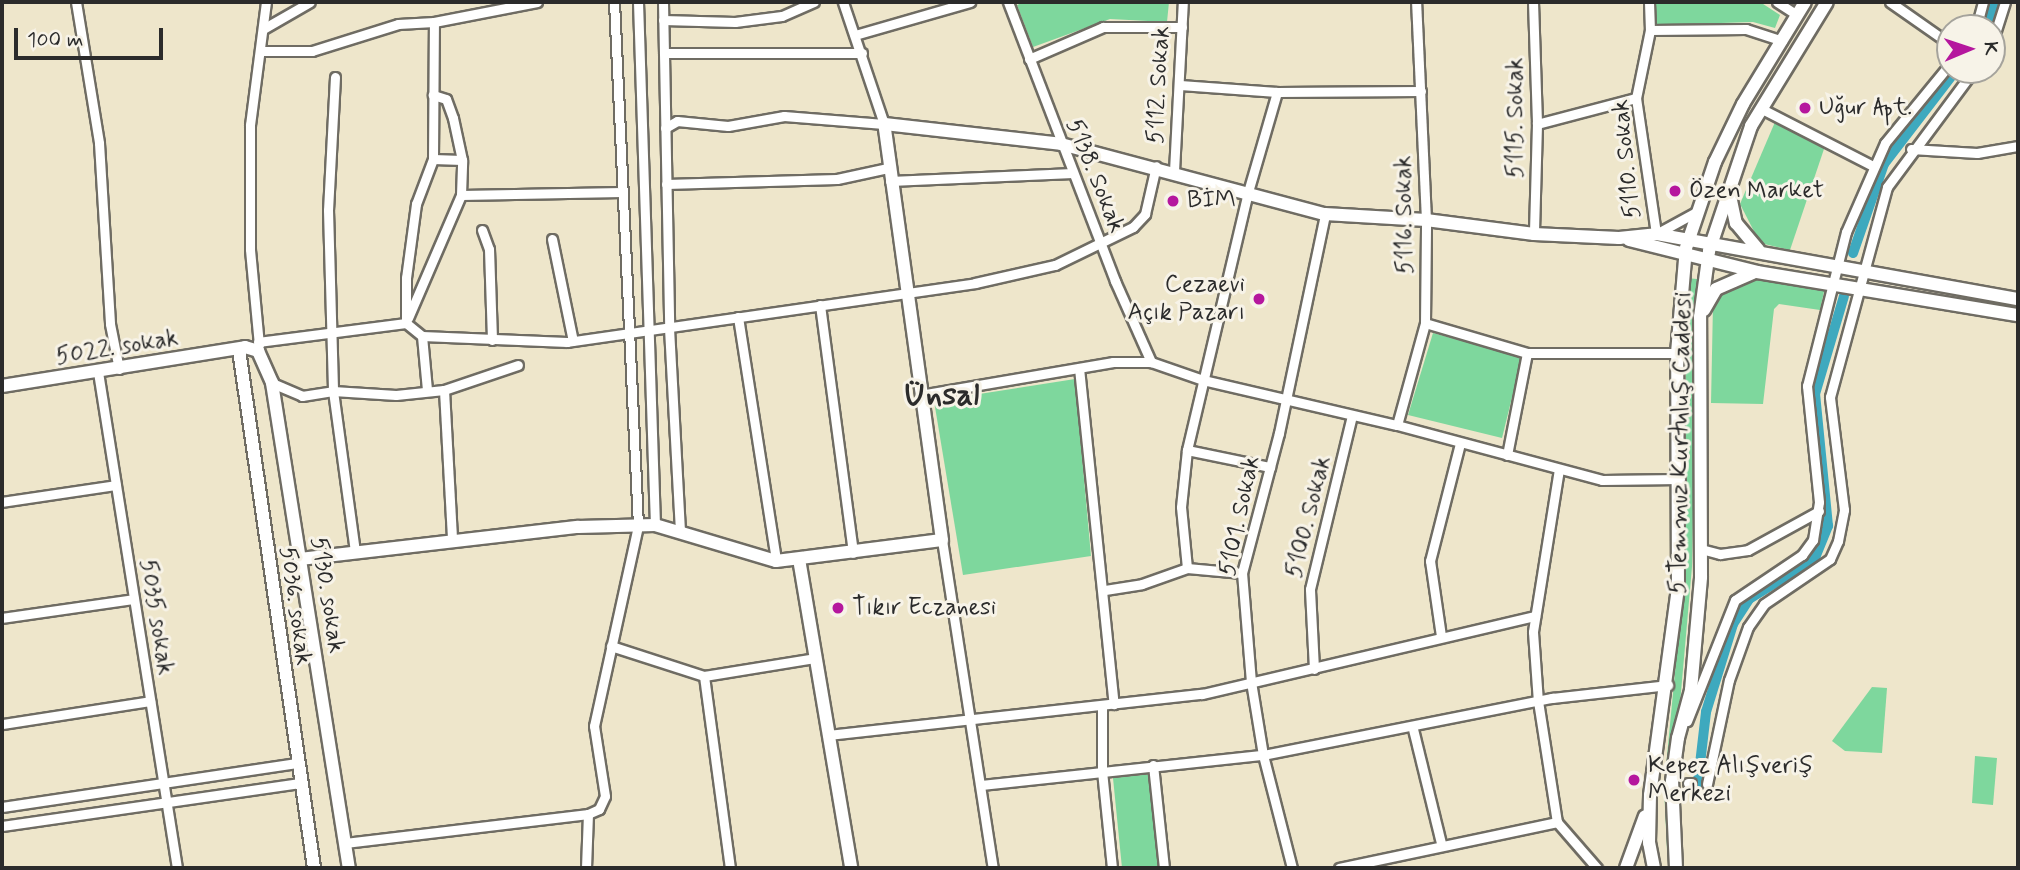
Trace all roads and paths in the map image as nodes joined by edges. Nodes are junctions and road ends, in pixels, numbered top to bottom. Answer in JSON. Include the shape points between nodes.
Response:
{"nodes":[{"id":1,"x":76,"y":2,"type":"edge"},
{"id":2,"x":266,"y":2,"type":"edge"},
{"id":3,"x":310,"y":2,"type":"edge"},
{"id":4,"x":537,"y":2,"type":"edge"},
{"id":5,"x":614,"y":2,"type":"edge"},
{"id":6,"x":638,"y":2,"type":"edge"},
{"id":7,"x":663,"y":2,"type":"edge"},
{"id":8,"x":814,"y":2,"type":"edge"},
{"id":9,"x":843,"y":2,"type":"edge"},
{"id":10,"x":970,"y":2,"type":"edge"},
{"id":11,"x":1008,"y":2,"type":"edge"},
{"id":12,"x":1183,"y":2,"type":"edge"},
{"id":13,"x":1416,"y":2,"type":"edge"},
{"id":14,"x":1533,"y":2,"type":"edge"},
{"id":15,"x":1649,"y":2,"type":"edge"},
{"id":16,"x":1777,"y":2,"type":"edge"},
{"id":17,"x":1805,"y":2,"type":"edge"},
{"id":18,"x":1827,"y":2,"type":"edge"},
{"id":19,"x":1890,"y":2,"type":"edge"},
{"id":20,"x":1797,"y":15,"type":"junction"},
{"id":21,"x":663,"y":20,"type":"junction"},
{"id":22,"x":434,"y":22,"type":"junction"},
{"id":23,"x":1182,"y":27,"type":"junction"},
{"id":24,"x":263,"y":29,"type":"junction"},
{"id":25,"x":1650,"y":30,"type":"junction"},
{"id":26,"x":1936,"y":34,"type":"edge"},
{"id":27,"x":855,"y":35,"type":"junction"},
{"id":28,"x":1782,"y":41,"type":"junction"},
{"id":29,"x":260,"y":51,"type":"junction"},
{"id":30,"x":664,"y":53,"type":"junction"},
{"id":31,"x":862,"y":53,"type":"junction"},
{"id":32,"x":1029,"y":59,"type":"junction"},
{"id":33,"x":335,"y":77,"type":"dead end"},
{"id":34,"x":1936,"y":81,"type":"edge"},
{"id":35,"x":1963,"y":84,"type":"edge"},
{"id":36,"x":1180,"y":85,"type":"junction"},
{"id":37,"x":1421,"y":91,"type":"junction"},
{"id":38,"x":1277,"y":92,"type":"junction"},
{"id":39,"x":433,"y":95,"type":"junction"},
{"id":40,"x":1636,"y":98,"type":"junction"},
{"id":41,"x":1760,"y":108,"type":"junction"},
{"id":42,"x":884,"y":124,"type":"junction"},
{"id":43,"x":1537,"y":124,"type":"junction"},
{"id":44,"x":665,"y":128,"type":"junction"},
{"id":45,"x":1061,"y":144,"type":"junction"},
{"id":46,"x":2018,"y":146,"type":"edge"},
{"id":47,"x":1911,"y":149,"type":"junction"},
{"id":48,"x":433,"y":159,"type":"junction"},
{"id":49,"x":462,"y":160,"type":"junction"},
{"id":50,"x":1156,"y":166,"type":"junction"},
{"id":51,"x":1873,"y":166,"type":"junction"},
{"id":52,"x":1174,"y":171,"type":"junction"},
{"id":53,"x":1073,"y":173,"type":"junction"},
{"id":54,"x":889,"y":174,"type":"junction"},
{"id":55,"x":666,"y":184,"type":"junction"},
{"id":56,"x":1729,"y":188,"type":"junction"},
{"id":57,"x":622,"y":192,"type":"junction"},
{"id":58,"x":1248,"y":192,"type":"junction"},
{"id":59,"x":461,"y":195,"type":"junction"},
{"id":60,"x":1696,"y":212,"type":"junction"},
{"id":61,"x":1325,"y":214,"type":"junction"},
{"id":62,"x":1426,"y":220,"type":"junction"},
{"id":63,"x":482,"y":230,"type":"dead end"},
{"id":64,"x":1655,"y":231,"type":"junction"},
{"id":65,"x":1534,"y":234,"type":"junction"},
{"id":66,"x":1619,"y":238,"type":"junction"},
{"id":67,"x":552,"y":239,"type":"dead end"},
{"id":68,"x":1689,"y":239,"type":"junction"},
{"id":69,"x":1102,"y":242,"type":"junction"},
{"id":70,"x":1711,"y":243,"type":"junction"},
{"id":71,"x":1762,"y":253,"type":"junction"},
{"id":72,"x":1685,"y":256,"type":"junction"},
{"id":73,"x":1708,"y":261,"type":"junction"},
{"id":74,"x":1838,"y":266,"type":"junction"},
{"id":75,"x":1863,"y":271,"type":"junction"},
{"id":76,"x":1756,"y":272,"type":"junction"},
{"id":77,"x":1834,"y":282,"type":"junction"},
{"id":78,"x":1858,"y":285,"type":"junction"},
{"id":79,"x":904,"y":290,"type":"junction"},
{"id":80,"x":2018,"y":299,"type":"edge"},
{"id":81,"x":820,"y":305,"type":"junction"},
{"id":82,"x":2018,"y":315,"type":"edge"},
{"id":83,"x":738,"y":317,"type":"junction"},
{"id":84,"x":1700,"y":317,"type":"junction"},
{"id":85,"x":406,"y":323,"type":"junction"},
{"id":86,"x":1425,"y":323,"type":"junction"},
{"id":87,"x":669,"y":328,"type":"junction"},
{"id":88,"x":331,"y":332,"type":"junction"},
{"id":89,"x":649,"y":332,"type":"junction"},
{"id":90,"x":422,"y":336,"type":"junction"},
{"id":91,"x":629,"y":336,"type":"junction"},
{"id":92,"x":492,"y":340,"type":"junction"},
{"id":93,"x":573,"y":341,"type":"junction"},
{"id":94,"x":259,"y":348,"type":"junction"},
{"id":95,"x":239,"y":351,"type":"junction"},
{"id":96,"x":1527,"y":353,"type":"junction"},
{"id":97,"x":1677,"y":353,"type":"junction"},
{"id":98,"x":1152,"y":362,"type":"junction"},
{"id":99,"x":518,"y":365,"type":"dead end"},
{"id":100,"x":1080,"y":368,"type":"junction"},
{"id":101,"x":118,"y":369,"type":"junction"},
{"id":102,"x":98,"y":372,"type":"junction"},
{"id":103,"x":1203,"y":380,"type":"junction"},
{"id":104,"x":272,"y":383,"type":"junction"},
{"id":105,"x":2,"y":386,"type":"edge"},
{"id":106,"x":427,"y":390,"type":"junction"},
{"id":107,"x":444,"y":390,"type":"junction"},
{"id":108,"x":333,"y":391,"type":"junction"},
{"id":109,"x":920,"y":395,"type":"junction"},
{"id":110,"x":1283,"y":399,"type":"junction"},
{"id":111,"x":1352,"y":416,"type":"junction"},
{"id":112,"x":1397,"y":425,"type":"junction"},
{"id":113,"x":1460,"y":443,"type":"junction"},
{"id":114,"x":1187,"y":450,"type":"junction"},
{"id":115,"x":1507,"y":454,"type":"junction"},
{"id":116,"x":1270,"y":467,"type":"junction"},
{"id":117,"x":1559,"y":469,"type":"junction"},
{"id":118,"x":1681,"y":479,"type":"junction"},
{"id":119,"x":116,"y":485,"type":"junction"},
{"id":120,"x":2,"y":502,"type":"edge"},
{"id":121,"x":1819,"y":511,"type":"junction"},
{"id":122,"x":655,"y":525,"type":"junction"},
{"id":123,"x":638,"y":526,"type":"junction"},
{"id":124,"x":680,"y":530,"type":"junction"},
{"id":125,"x":452,"y":540,"type":"junction"},
{"id":126,"x":943,"y":540,"type":"junction"},
{"id":127,"x":1701,"y":549,"type":"junction"},
{"id":128,"x":355,"y":552,"type":"junction"},
{"id":129,"x":853,"y":553,"type":"junction"},
{"id":130,"x":300,"y":559,"type":"junction"},
{"id":131,"x":799,"y":559,"type":"junction"},
{"id":132,"x":776,"y":561,"type":"junction"},
{"id":133,"x":1187,"y":568,"type":"junction"},
{"id":134,"x":1242,"y":573,"type":"junction"},
{"id":135,"x":1105,"y":590,"type":"junction"},
{"id":136,"x":134,"y":599,"type":"junction"},
{"id":137,"x":1535,"y":616,"type":"junction"},
{"id":138,"x":2,"y":618,"type":"edge"},
{"id":139,"x":1441,"y":636,"type":"junction"},
{"id":140,"x":611,"y":646,"type":"junction"},
{"id":141,"x":816,"y":658,"type":"junction"},
{"id":142,"x":1314,"y":669,"type":"junction"},
{"id":143,"x":704,"y":677,"type":"junction"},
{"id":144,"x":1251,"y":682,"type":"junction"},
{"id":145,"x":1668,"y":685,"type":"junction"},
{"id":146,"x":150,"y":701,"type":"junction"},
{"id":147,"x":1538,"y":701,"type":"junction"},
{"id":148,"x":1114,"y":704,"type":"junction"},
{"id":149,"x":1102,"y":707,"type":"junction"},
{"id":150,"x":969,"y":721,"type":"junction"},
{"id":151,"x":2,"y":724,"type":"edge"},
{"id":152,"x":1413,"y":729,"type":"junction"},
{"id":153,"x":828,"y":735,"type":"junction"},
{"id":154,"x":1678,"y":738,"type":"junction"},
{"id":155,"x":1263,"y":755,"type":"junction"},
{"id":156,"x":297,"y":763,"type":"junction"},
{"id":157,"x":1153,"y":765,"type":"junction"},
{"id":158,"x":1102,"y":771,"type":"junction"},
{"id":159,"x":163,"y":783,"type":"junction"},
{"id":160,"x":300,"y":783,"type":"junction"},
{"id":161,"x":1707,"y":784,"type":"dead end"},
{"id":162,"x":981,"y":785,"type":"junction"},
{"id":163,"x":1650,"y":795,"type":"junction"},
{"id":164,"x":166,"y":802,"type":"junction"},
{"id":165,"x":2,"y":807,"type":"edge"},
{"id":166,"x":588,"y":814,"type":"junction"},
{"id":167,"x":1558,"y":822,"type":"junction"},
{"id":168,"x":2,"y":826,"type":"edge"},
{"id":169,"x":345,"y":843,"type":"junction"},
{"id":170,"x":1441,"y":844,"type":"junction"},
{"id":171,"x":1368,"y":865,"type":"edge"},
{"id":172,"x":177,"y":868,"type":"edge"},
{"id":173,"x":314,"y":868,"type":"edge"},
{"id":174,"x":349,"y":868,"type":"edge"},
{"id":175,"x":586,"y":868,"type":"edge"},
{"id":176,"x":730,"y":868,"type":"edge"},
{"id":177,"x":851,"y":868,"type":"edge"},
{"id":178,"x":993,"y":868,"type":"edge"},
{"id":179,"x":1112,"y":868,"type":"edge"},
{"id":180,"x":1164,"y":868,"type":"edge"},
{"id":181,"x":1292,"y":868,"type":"edge"},
{"id":182,"x":1339,"y":868,"type":"edge"},
{"id":183,"x":1597,"y":868,"type":"edge"},
{"id":184,"x":1626,"y":868,"type":"edge"},
{"id":185,"x":1654,"y":868,"type":"edge"},
{"id":186,"x":1676,"y":868,"type":"edge"}],
"edges":[{"from":1,"to":101,"type":"street","via":[[99,143],[109,314]]},
{"from":2,"to":24,"type":"street"},
{"from":3,"to":24,"type":"street"},
{"from":4,"to":22,"type":"street"},
{"from":5,"to":57,"type":"street"},
{"from":6,"to":89,"type":"street"},
{"from":7,"to":21,"type":"street"},
{"from":8,"to":21,"type":"street","via":[[782,16],[735,22]]},
{"from":9,"to":27,"type":"street"},
{"from":10,"to":27,"type":"street"},
{"from":11,"to":32,"type":"street","name":"5138. Sokak"},
{"from":12,"to":23,"type":"street","name":"5112. Sokak"},
{"from":13,"to":37,"type":"street","name":"5116. Sokak"},
{"from":14,"to":43,"type":"street","name":"5115. Sokak"},
{"from":15,"to":25,"type":"street","name":"5110. Sokak"},
{"from":16,"to":20,"type":"street"},
{"from":17,"to":20,"type":"street","name":"5 Temmuz Kurtuluş Caddesi"},
{"from":18,"to":41,"type":"street","name":"5 Temmuz Kurtuluş Caddesi"},
{"from":19,"to":26,"type":"street"},
{"from":20,"to":28,"type":"street","name":"5 Temmuz Kurtuluş Caddesi"},
{"from":21,"to":30,"type":"street"},
{"from":22,"to":29,"type":"street","via":[[398,24],[312,51]]},
{"from":22,"to":39,"type":"street"},
{"from":23,"to":32,"type":"street","via":[[1103,27]]},
{"from":23,"to":36,"type":"street","name":"5112. Sokak"},
{"from":24,"to":29,"type":"street"},
{"from":25,"to":28,"type":"street","via":[[1746,29]]},
{"from":25,"to":40,"type":"street","name":"5110. Sokak"},
{"from":27,"to":31,"type":"street"},
{"from":28,"to":60,"type":"street","name":"5 Temmuz Kurtuluş Caddesi","via":[[1743,104]]},
{"from":29,"to":94,"type":"street","via":[[250,125],[250,249]]},
{"from":30,"to":31,"type":"street"},
{"from":30,"to":44,"type":"street"},
{"from":31,"to":42,"type":"street"},
{"from":32,"to":45,"type":"street","name":"5138. Sokak"},
{"from":33,"to":88,"type":"street","via":[[328,210]]},
{"from":34,"to":51,"type":"street"},
{"from":35,"to":47,"type":"street"},
{"from":36,"to":38,"type":"street"},
{"from":36,"to":52,"type":"street","name":"5112. Sokak"},
{"from":37,"to":38,"type":"street"},
{"from":37,"to":62,"type":"street","name":"5116. Sokak"},
{"from":38,"to":58,"type":"street"},
{"from":39,"to":48,"type":"street"},
{"from":39,"to":49,"type":"street","via":[[446,99]]},
{"from":40,"to":43,"type":"street"},
{"from":40,"to":64,"type":"street","name":"5110. Sokak"},
{"from":41,"to":51,"type":"street"},
{"from":41,"to":56,"type":"street","name":"5 Temmuz Kurtuluş Caddesi"},
{"from":42,"to":44,"type":"street","via":[[784,116],[728,126],[677,121]]},
{"from":42,"to":45,"type":"street"},
{"from":42,"to":54,"type":"street"},
{"from":43,"to":65,"type":"street","name":"5115. Sokak"},
{"from":44,"to":55,"type":"street"},
{"from":45,"to":50,"type":"street"},
{"from":45,"to":53,"type":"street","name":"5138. Sokak"},
{"from":46,"to":47,"type":"street","via":[[1977,153]]},
{"from":47,"to":75,"type":"street","via":[[1886,187]]},
{"from":48,"to":49,"type":"street"},
{"from":48,"to":85,"type":"street","via":[[416,204],[406,278]]},
{"from":49,"to":59,"type":"street"},
{"from":50,"to":52,"type":"street"},
{"from":50,"to":69,"type":"street","via":[[1142,220]]},
{"from":51,"to":74,"type":"street","via":[[1846,232]]},
{"from":52,"to":58,"type":"street"},
{"from":53,"to":54,"type":"street"},
{"from":53,"to":69,"type":"street","name":"5138. Sokak"},
{"from":54,"to":55,"type":"street"},
{"from":54,"to":79,"type":"street"},
{"from":55,"to":87,"type":"street"},
{"from":56,"to":70,"type":"street","name":"5 Temmuz Kurtuluş Caddesi"},
{"from":56,"to":71,"type":"street","via":[[1736,223],[1745,239]]},
{"from":57,"to":59,"type":"street"},
{"from":57,"to":91,"type":"street"},
{"from":58,"to":61,"type":"street"},
{"from":58,"to":103,"type":"street"},
{"from":59,"to":85,"type":"street"},
{"from":60,"to":64,"type":"street"},
{"from":60,"to":68,"type":"street","name":"5 Temmuz Kurtuluş Caddesi"},
{"from":61,"to":62,"type":"street"},
{"from":61,"to":110,"type":"street","name":"5101. Sokak"},
{"from":62,"to":65,"type":"street"},
{"from":62,"to":86,"type":"street","name":"5116. Sokak"},
{"from":63,"to":92,"type":"street","via":[[489,249]]},
{"from":64,"to":66,"type":"street"},
{"from":64,"to":68,"type":"street"},
{"from":65,"to":66,"type":"street"},
{"from":66,"to":72,"type":"street"},
{"from":67,"to":93,"type":"street"},
{"from":68,"to":70,"type":"street"},
{"from":68,"to":72,"type":"street","name":"5 Temmuz Kurtuluş Caddesi"},
{"from":69,"to":79,"type":"street","via":[[1055,265],[975,283]]},
{"from":69,"to":98,"type":"street","name":"5138. Sokak"},
{"from":70,"to":71,"type":"street"},
{"from":70,"to":73,"type":"street","name":"5 Temmuz Kurtuluş Caddesi"},
{"from":71,"to":74,"type":"street"},
{"from":72,"to":73,"type":"street"},
{"from":72,"to":97,"type":"street","name":"5 Temmuz Kurtuluş Caddesi"},
{"from":73,"to":76,"type":"street"},
{"from":73,"to":84,"type":"street","name":"5 Temmuz Kurtuluş Caddesi"},
{"from":74,"to":75,"type":"street"},
{"from":74,"to":77,"type":"street"},
{"from":75,"to":78,"type":"street"},
{"from":75,"to":80,"type":"street"},
{"from":76,"to":77,"type":"street"},
{"from":76,"to":84,"type":"street","via":[[1716,289]]},
{"from":77,"to":78,"type":"street"},
{"from":77,"to":121,"type":"street","via":[[1807,386]]},
{"from":78,"to":82,"type":"street"},
{"from":78,"to":161,"type":"street","via":[[1830,397],[1843,510],[1838,541],[1830,559],[1764,604],[1748,627],[1728,680]]},
{"from":79,"to":81,"type":"street"},
{"from":79,"to":109,"type":"street"},
{"from":81,"to":83,"type":"street"},
{"from":81,"to":129,"type":"street"},
{"from":83,"to":87,"type":"street"},
{"from":83,"to":132,"type":"street"},
{"from":84,"to":127,"type":"street","name":"5 Temmuz Kurtuluş Caddesi"},
{"from":85,"to":88,"type":"street"},
{"from":85,"to":90,"type":"street"},
{"from":86,"to":96,"type":"street"},
{"from":86,"to":112,"type":"street","name":"5116. Sokak"},
{"from":87,"to":89,"type":"street"},
{"from":87,"to":124,"type":"street"},
{"from":88,"to":94,"type":"street"},
{"from":88,"to":108,"type":"street"},
{"from":89,"to":91,"type":"street"},
{"from":89,"to":122,"type":"street"},
{"from":90,"to":92,"type":"street"},
{"from":90,"to":106,"type":"street"},
{"from":91,"to":93,"type":"street"},
{"from":91,"to":123,"type":"street"},
{"from":92,"to":93,"type":"street"},
{"from":94,"to":95,"type":"street"},
{"from":94,"to":104,"type":"street","name":"5130. sokak"},
{"from":95,"to":101,"type":"street","name":"5022. sokak"},
{"from":95,"to":156,"type":"street","name":"5036. sokak"},
{"from":96,"to":97,"type":"street"},
{"from":96,"to":115,"type":"street"},
{"from":97,"to":118,"type":"street","name":"5 Temmuz Kurtuluş Caddesi"},
{"from":98,"to":100,"type":"street"},
{"from":98,"to":103,"type":"street"},
{"from":99,"to":107,"type":"street"},
{"from":100,"to":109,"type":"street"},
{"from":100,"to":135,"type":"street"},
{"from":101,"to":102,"type":"street","name":"5022. sokak"},
{"from":102,"to":105,"type":"street","name":"5022. sokak"},
{"from":102,"to":119,"type":"street","name":"5035 sokak"},
{"from":103,"to":110,"type":"street"},
{"from":103,"to":114,"type":"street"},
{"from":104,"to":108,"type":"street","via":[[302,396]]},
{"from":104,"to":130,"type":"street","name":"5130. sokak"},
{"from":106,"to":107,"type":"street"},
{"from":106,"to":108,"type":"street","via":[[396,396]]},
{"from":107,"to":125,"type":"street"},
{"from":108,"to":128,"type":"street"},
{"from":109,"to":126,"type":"street"},
{"from":110,"to":111,"type":"street"},
{"from":110,"to":116,"type":"street","name":"5101. Sokak"},
{"from":111,"to":112,"type":"street"},
{"from":111,"to":142,"type":"street","name":"5100. Sokak","via":[[1310,589]]},
{"from":112,"to":113,"type":"street"},
{"from":113,"to":115,"type":"street"},
{"from":113,"to":139,"type":"street","via":[[1430,561]]},
{"from":114,"to":116,"type":"street"},
{"from":114,"to":133,"type":"street","via":[[1181,507]]},
{"from":115,"to":117,"type":"street"},
{"from":116,"to":134,"type":"street","name":"5101. Sokak"},
{"from":117,"to":118,"type":"street","via":[[1602,481]]},
{"from":117,"to":137,"type":"street"},
{"from":118,"to":145,"type":"street","name":"5 Temmuz Kurtuluş Caddesi","via":[[1678,588]]},
{"from":119,"to":120,"type":"street"},
{"from":119,"to":136,"type":"street","name":"5035 sokak"},
{"from":121,"to":127,"type":"street","via":[[1748,550],[1720,554]]},
{"from":121,"to":154,"type":"street","via":[[1813,540],[1802,555],[1735,600],[1702,692]]},
{"from":122,"to":123,"type":"street"},
{"from":122,"to":124,"type":"street"},
{"from":123,"to":125,"type":"street"},
{"from":123,"to":140,"type":"street"},
{"from":124,"to":132,"type":"street"},
{"from":125,"to":128,"type":"street"},
{"from":126,"to":129,"type":"street"},
{"from":126,"to":150,"type":"street"},
{"from":127,"to":154,"type":"street","name":"5 Temmuz Kurtuluş Caddesi","via":[[1691,690]]},
{"from":128,"to":130,"type":"street"},
{"from":129,"to":131,"type":"street"},
{"from":130,"to":169,"type":"street","name":"5130. sokak"},
{"from":131,"to":132,"type":"street"},
{"from":131,"to":141,"type":"street"},
{"from":133,"to":134,"type":"street"},
{"from":133,"to":135,"type":"street","via":[[1142,584]]},
{"from":134,"to":144,"type":"street","name":"5101. Sokak"},
{"from":135,"to":148,"type":"street","via":[[1106,651]]},
{"from":136,"to":138,"type":"street"},
{"from":136,"to":146,"type":"street","name":"5035 sokak"},
{"from":137,"to":139,"type":"street"},
{"from":137,"to":147,"type":"street"},
{"from":139,"to":142,"type":"street"},
{"from":140,"to":143,"type":"street"},
{"from":140,"to":166,"type":"street","via":[[594,726],[606,796],[599,809]]},
{"from":141,"to":143,"type":"street"},
{"from":141,"to":153,"type":"street"},
{"from":142,"to":144,"type":"street"},
{"from":143,"to":176,"type":"street"},
{"from":144,"to":148,"type":"street","via":[[1202,694]]},
{"from":144,"to":155,"type":"street","name":"5101. Sokak"},
{"from":145,"to":147,"type":"street"},
{"from":145,"to":163,"type":"street","name":"5 Temmuz Kurtuluş Caddesi"},
{"from":146,"to":151,"type":"street"},
{"from":146,"to":159,"type":"street","name":"5035 sokak"},
{"from":147,"to":152,"type":"street"},
{"from":147,"to":167,"type":"street"},
{"from":148,"to":149,"type":"street"},
{"from":149,"to":150,"type":"street"},
{"from":149,"to":158,"type":"street"},
{"from":150,"to":153,"type":"street"},
{"from":150,"to":162,"type":"street"},
{"from":152,"to":155,"type":"street"},
{"from":152,"to":170,"type":"street"},
{"from":153,"to":177,"type":"street"},
{"from":154,"to":186,"type":"street","name":"5 Temmuz Kurtuluş Caddesi","via":[[1672,781]]},
{"from":155,"to":157,"type":"street"},
{"from":155,"to":181,"type":"street","name":"5101. Sokak"},
{"from":156,"to":159,"type":"street"},
{"from":156,"to":160,"type":"street","name":"5036. sokak"},
{"from":157,"to":158,"type":"street"},
{"from":157,"to":180,"type":"street"},
{"from":158,"to":162,"type":"street"},
{"from":158,"to":179,"type":"street"},
{"from":159,"to":164,"type":"street","name":"5035 sokak"},
{"from":159,"to":165,"type":"street"},
{"from":160,"to":164,"type":"street"},
{"from":160,"to":173,"type":"street","name":"5036. sokak"},
{"from":162,"to":178,"type":"street"},
{"from":163,"to":184,"type":"street"},
{"from":163,"to":185,"type":"street","name":"5 Temmuz Kurtuluş Caddesi","via":[[1649,843]]},
{"from":164,"to":168,"type":"street"},
{"from":164,"to":172,"type":"street","name":"5035 sokak"},
{"from":166,"to":169,"type":"street"},
{"from":166,"to":175,"type":"street"},
{"from":167,"to":170,"type":"street"},
{"from":167,"to":183,"type":"street"},
{"from":169,"to":174,"type":"street","name":"5130. sokak"},
{"from":170,"to":171,"type":"street"},
{"from":171,"to":182,"type":"street"}]}
